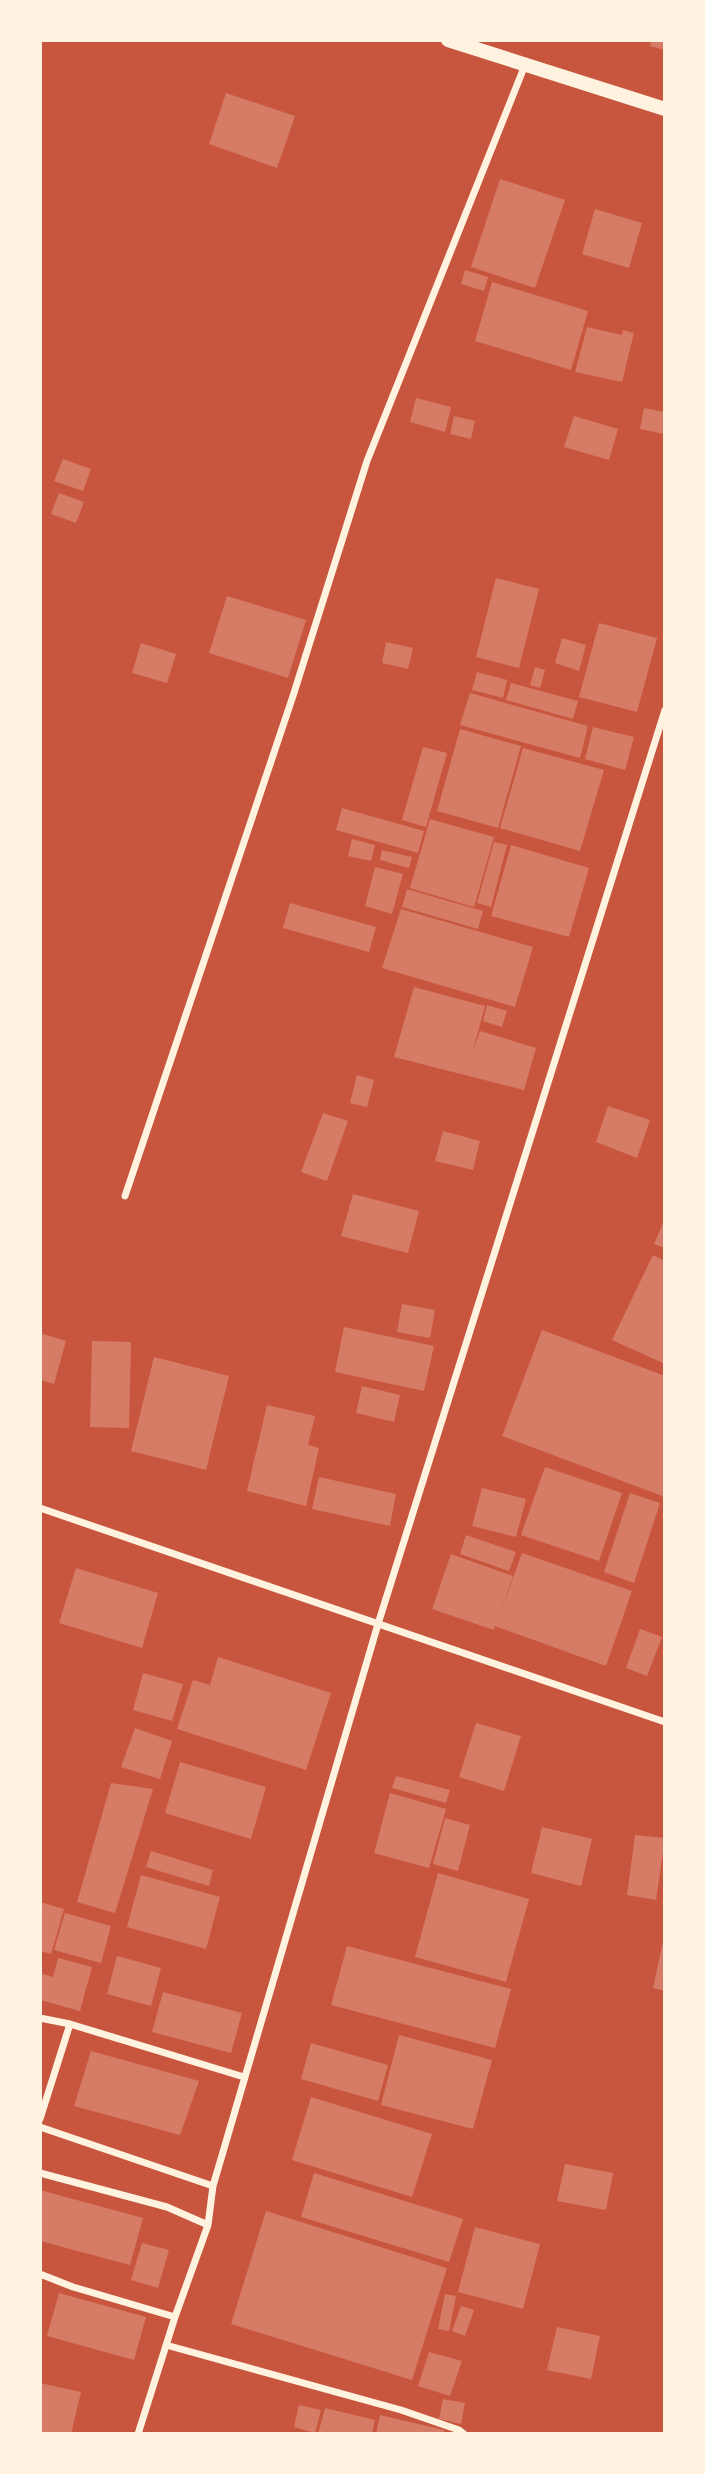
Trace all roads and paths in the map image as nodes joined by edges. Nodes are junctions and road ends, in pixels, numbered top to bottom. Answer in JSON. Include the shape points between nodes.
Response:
{"nodes":[{"id":1,"x":448,"y":40,"type":"edge"},
{"id":2,"x":525,"y":64,"type":"junction"},
{"id":3,"x":665,"y":109,"type":"edge"},
{"id":4,"x":665,"y":710,"type":"edge"},
{"id":5,"x":125,"y":1196,"type":"dead end"},
{"id":6,"x":40,"y":1508,"type":"edge"},
{"id":7,"x":378,"y":1624,"type":"junction"},
{"id":8,"x":665,"y":1722,"type":"edge"},
{"id":9,"x":40,"y":2018,"type":"edge"},
{"id":10,"x":70,"y":2024,"type":"junction"},
{"id":11,"x":244,"y":2077,"type":"junction"},
{"id":12,"x":40,"y":2119,"type":"edge"},
{"id":13,"x":40,"y":2127,"type":"edge"},
{"id":14,"x":40,"y":2173,"type":"edge"},
{"id":15,"x":213,"y":2186,"type":"junction"},
{"id":16,"x":208,"y":2225,"type":"junction"},
{"id":17,"x":40,"y":2274,"type":"edge"},
{"id":18,"x":175,"y":2317,"type":"junction"},
{"id":19,"x":166,"y":2345,"type":"junction"},
{"id":20,"x":138,"y":2434,"type":"edge"},
{"id":21,"x":464,"y":2434,"type":"edge"}],
"edges":[{"from":1,"to":2,"type":"main road"},
{"from":2,"to":3,"type":"main road"},
{"from":2,"to":5,"type":"street","via":[[367,461]]},
{"from":4,"to":7,"type":"street"},
{"from":6,"to":7,"type":"street"},
{"from":7,"to":8,"type":"street"},
{"from":7,"to":11,"type":"street"},
{"from":9,"to":10,"type":"street"},
{"from":10,"to":11,"type":"street"},
{"from":10,"to":12,"type":"street"},
{"from":11,"to":15,"type":"street"},
{"from":13,"to":15,"type":"street"},
{"from":14,"to":16,"type":"street","via":[[167,2207]]},
{"from":15,"to":16,"type":"street"},
{"from":16,"to":18,"type":"street"},
{"from":17,"to":18,"type":"street"},
{"from":18,"to":19,"type":"street"},
{"from":19,"to":20,"type":"street"},
{"from":19,"to":21,"type":"street","via":[[401,2410]]}]}
